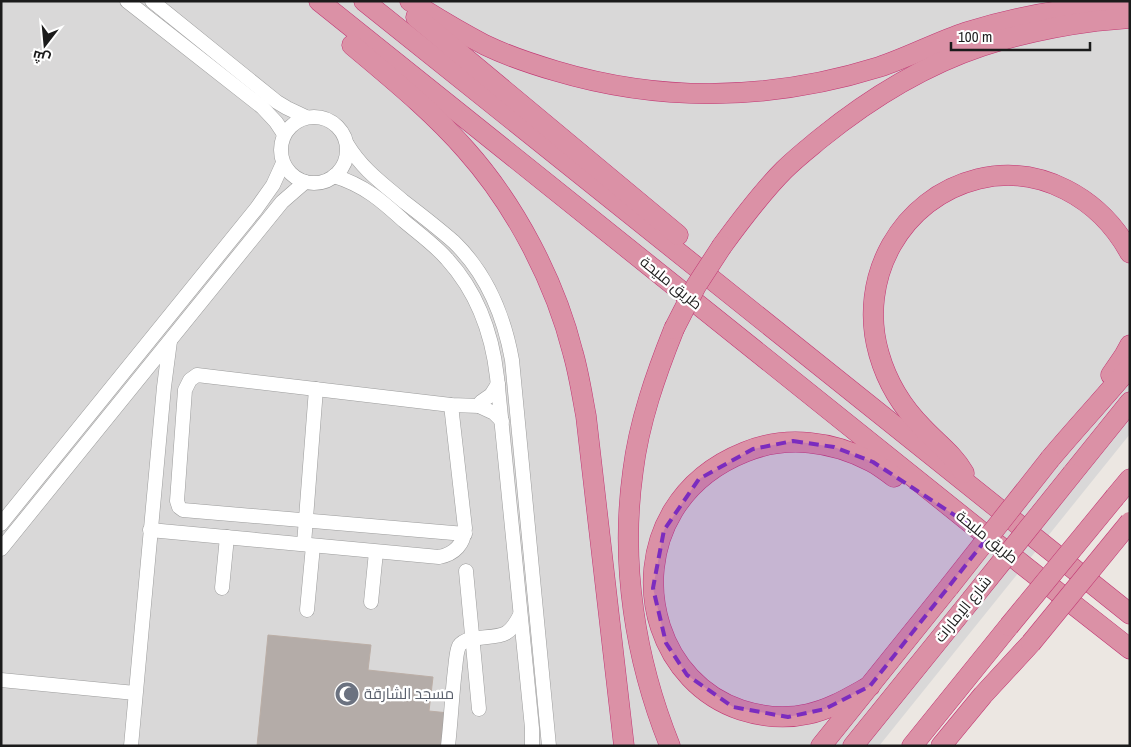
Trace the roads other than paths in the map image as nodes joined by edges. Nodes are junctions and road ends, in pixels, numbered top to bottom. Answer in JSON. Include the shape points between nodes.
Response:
{"nodes":[{"id":1,"x":128,"y":1,"type":"edge"},
{"id":2,"x":152,"y":1,"type":"edge"},
{"id":3,"x":304,"y":1,"type":"edge"},
{"id":4,"x":319,"y":1,"type":"edge"},
{"id":5,"x":364,"y":1,"type":"edge"},
{"id":6,"x":397,"y":1,"type":"edge"},
{"id":7,"x":410,"y":1,"type":"edge"},
{"id":8,"x":1130,"y":5,"type":"edge"},
{"id":9,"x":1130,"y":18,"type":"edge"},
{"id":10,"x":306,"y":117,"type":"junction"},
{"id":11,"x":284,"y":134,"type":"junction"},
{"id":12,"x":347,"y":144,"type":"junction"},
{"id":13,"x":283,"y":163,"type":"junction"},
{"id":14,"x":334,"y":176,"type":"junction"},
{"id":15,"x":305,"y":182,"type":"junction"},
{"id":16,"x":1130,"y":253,"type":"edge"},
{"id":17,"x":170,"y":340,"type":"junction"},
{"id":18,"x":1130,"y":345,"type":"edge"},
{"id":19,"x":1130,"y":367,"type":"edge"},
{"id":20,"x":145,"y":371,"type":"junction"},
{"id":21,"x":830,"y":375,"type":"junction"},
{"id":22,"x":498,"y":384,"type":"junction"},
{"id":23,"x":164,"y":388,"type":"junction"},
{"id":24,"x":316,"y":389,"type":"junction"},
{"id":25,"x":1130,"y":402,"type":"edge"},
{"id":26,"x":451,"y":405,"type":"junction"},
{"id":27,"x":480,"y":406,"type":"junction"},
{"id":28,"x":502,"y":421,"type":"junction"},
{"id":29,"x":1072,"y":432,"type":"junction"},
{"id":30,"x":1130,"y":479,"type":"edge"},
{"id":31,"x":974,"y":489,"type":"junction"},
{"id":32,"x":305,"y":521,"type":"junction"},
{"id":33,"x":1130,"y":522,"type":"edge"},
{"id":34,"x":970,"y":523,"type":"junction"},
{"id":35,"x":1,"y":524,"type":"edge"},
{"id":36,"x":150,"y":530,"type":"junction"},
{"id":37,"x":465,"y":534,"type":"junction"},
{"id":38,"x":227,"y":537,"type":"junction"},
{"id":39,"x":308,"y":545,"type":"junction"},
{"id":40,"x":1,"y":549,"type":"edge"},
{"id":41,"x":376,"y":552,"type":"junction"},
{"id":42,"x":466,"y":571,"type":"dead end"},
{"id":43,"x":222,"y":588,"type":"dead end"},
{"id":44,"x":535,"y":594,"type":"junction"},
{"id":45,"x":519,"y":596,"type":"junction"},
{"id":46,"x":1109,"y":598,"type":"junction"},
{"id":47,"x":371,"y":602,"type":"dead end"},
{"id":48,"x":307,"y":610,"type":"dead end"},
{"id":49,"x":1130,"y":610,"type":"edge"},
{"id":50,"x":1130,"y":614,"type":"edge"},
{"id":51,"x":520,"y":615,"type":"junction"},
{"id":52,"x":1099,"y":624,"type":"junction"},
{"id":53,"x":504,"y":634,"type":"junction"},
{"id":54,"x":473,"y":639,"type":"junction"},
{"id":55,"x":524,"y":649,"type":"junction"},
{"id":56,"x":1130,"y":649,"type":"edge"},
{"id":57,"x":540,"y":650,"type":"junction"},
{"id":58,"x":1130,"y":660,"type":"edge"},
{"id":59,"x":1001,"y":676,"type":"junction"},
{"id":60,"x":1,"y":680,"type":"edge"},
{"id":61,"x":870,"y":686,"type":"junction"},
{"id":62,"x":136,"y":693,"type":"junction"},
{"id":63,"x":480,"y":708,"type":"dead end"},
{"id":64,"x":130,"y":746,"type":"edge"},
{"id":65,"x":448,"y":746,"type":"edge"},
{"id":66,"x":532,"y":746,"type":"edge"},
{"id":67,"x":549,"y":746,"type":"edge"},
{"id":68,"x":624,"y":746,"type":"edge"},
{"id":69,"x":670,"y":746,"type":"edge"},
{"id":70,"x":821,"y":746,"type":"edge"},
{"id":71,"x":853,"y":746,"type":"edge"},
{"id":72,"x":912,"y":746,"type":"edge"},
{"id":73,"x":941,"y":746,"type":"edge"},
{"id":74,"x":953,"y":746,"type":"edge"}],
"edges":[{"from":1,"to":11,"type":"street","via":[[262,107]]},
{"from":2,"to":10,"type":"street","via":[[277,102]]},
{"from":3,"to":68,"type":"highway","via":[[327,25],[422,105],[467,150],[523,230],[552,289],[573,352],[586,416]]},
{"from":4,"to":34,"type":"highway","name":"طريق مليحة"},
{"from":5,"to":21,"type":"highway","name":"طريق مليحة"},
{"from":6,"to":21,"type":"highway","via":[[769,312]]},
{"from":7,"to":8,"type":"highway","via":[[486,45],[548,68],[633,89],[705,94],[789,88],[881,66],[989,26],[1056,12]]},
{"from":9,"to":69,"type":"highway","bridge":true,"via":[[1049,29],[980,47],[920,74],[862,107],[784,170],[722,246],[696,286],[674,329],[658,372],[640,434],[628,520],[634,620],[644,669]]},
{"from":10,"to":11,"type":"street","via":[[296,121]]},
{"from":10,"to":12,"type":"street","via":[[330,120],[343,133]]},
{"from":11,"to":13,"type":"street","via":[[281,145]]},
{"from":12,"to":14,"type":"street","via":[[345,162]]},
{"from":12,"to":44,"type":"street","via":[[371,175],[463,252],[483,280],[500,314],[512,360]]},
{"from":13,"to":15,"type":"street","via":[[290,173]]},
{"from":13,"to":35,"type":"street","via":[[273,185],[256,209]]},
{"from":14,"to":15,"type":"street","via":[[323,182]]},
{"from":14,"to":22,"type":"street","via":[[374,195],[455,268],[483,317]]},
{"from":15,"to":17,"type":"street","via":[[282,202]]},
{"from":16,"to":31,"type":"highway","via":[[1108,221],[1085,201],[1044,180],[1011,176],[978,179],[947,191],[920,210],[892,243],[880,270],[874,298],[878,352],[896,394],[911,416],[950,454]]},
{"from":17,"to":20,"type":"street"},
{"from":17,"to":23,"type":"street"},
{"from":18,"to":29,"type":"highway"},
{"from":19,"to":29,"type":"highway"},
{"from":20,"to":23,"type":"street","via":[[158,375]]},
{"from":20,"to":40,"type":"street"},
{"from":21,"to":31,"type":"highway","name":"طريق مليحة"},
{"from":22,"to":27,"type":"street"},
{"from":22,"to":28,"type":"street"},
{"from":23,"to":36,"type":"street"},
{"from":24,"to":26,"type":"street"},
{"from":24,"to":32,"type":"street"},
{"from":24,"to":32,"type":"street","via":[[197,375],[190,380],[186,390],[177,501],[181,509]]},
{"from":25,"to":71,"type":"highway","name":"شارع الإمارات","bridge":true},
{"from":26,"to":27,"type":"street"},
{"from":26,"to":37,"type":"street"},
{"from":27,"to":28,"type":"street"},
{"from":28,"to":45,"type":"street"},
{"from":29,"to":61,"type":"highway","bridge":true},
{"from":30,"to":72,"type":"highway","bridge":true},
{"from":31,"to":46,"type":"highway","name":"طريق مليحة"},
{"from":32,"to":37,"type":"street"},
{"from":32,"to":39,"type":"street"},
{"from":33,"to":59,"type":"highway","bridge":true},
{"from":34,"to":52,"type":"highway","name":"طريق مليحة"},
{"from":34,"to":61,"type":"highway","via":[[854,453],[793,441],[753,449],[716,466],[699,479],[673,511],[656,556],[653,588],[656,609],[671,652],[700,688],[716,699],[751,713],[788,717],[825,709]]},
{"from":36,"to":38,"type":"street"},
{"from":36,"to":62,"type":"street"},
{"from":37,"to":41,"type":"street","via":[[459,547],[445,556]]},
{"from":38,"to":39,"type":"street"},
{"from":38,"to":43,"type":"street"},
{"from":39,"to":41,"type":"street"},
{"from":39,"to":48,"type":"street"},
{"from":41,"to":47,"type":"street"},
{"from":42,"to":54,"type":"street"},
{"from":44,"to":45,"type":"street"},
{"from":44,"to":57,"type":"street"},
{"from":45,"to":51,"type":"street"},
{"from":46,"to":49,"type":"highway"},
{"from":46,"to":50,"type":"highway"},
{"from":51,"to":53,"type":"street"},
{"from":51,"to":55,"type":"street"},
{"from":52,"to":56,"type":"highway"},
{"from":52,"to":58,"type":"highway"},
{"from":53,"to":54,"type":"street"},
{"from":53,"to":55,"type":"street"},
{"from":54,"to":63,"type":"street"},
{"from":54,"to":65,"type":"street","via":[[462,643],[457,651]]},
{"from":55,"to":57,"type":"street"},
{"from":55,"to":66,"type":"street"},
{"from":57,"to":67,"type":"street"},
{"from":59,"to":73,"type":"highway"},
{"from":59,"to":74,"type":"highway"},
{"from":60,"to":62,"type":"street"},
{"from":61,"to":70,"type":"highway"},
{"from":62,"to":64,"type":"street"}]}
